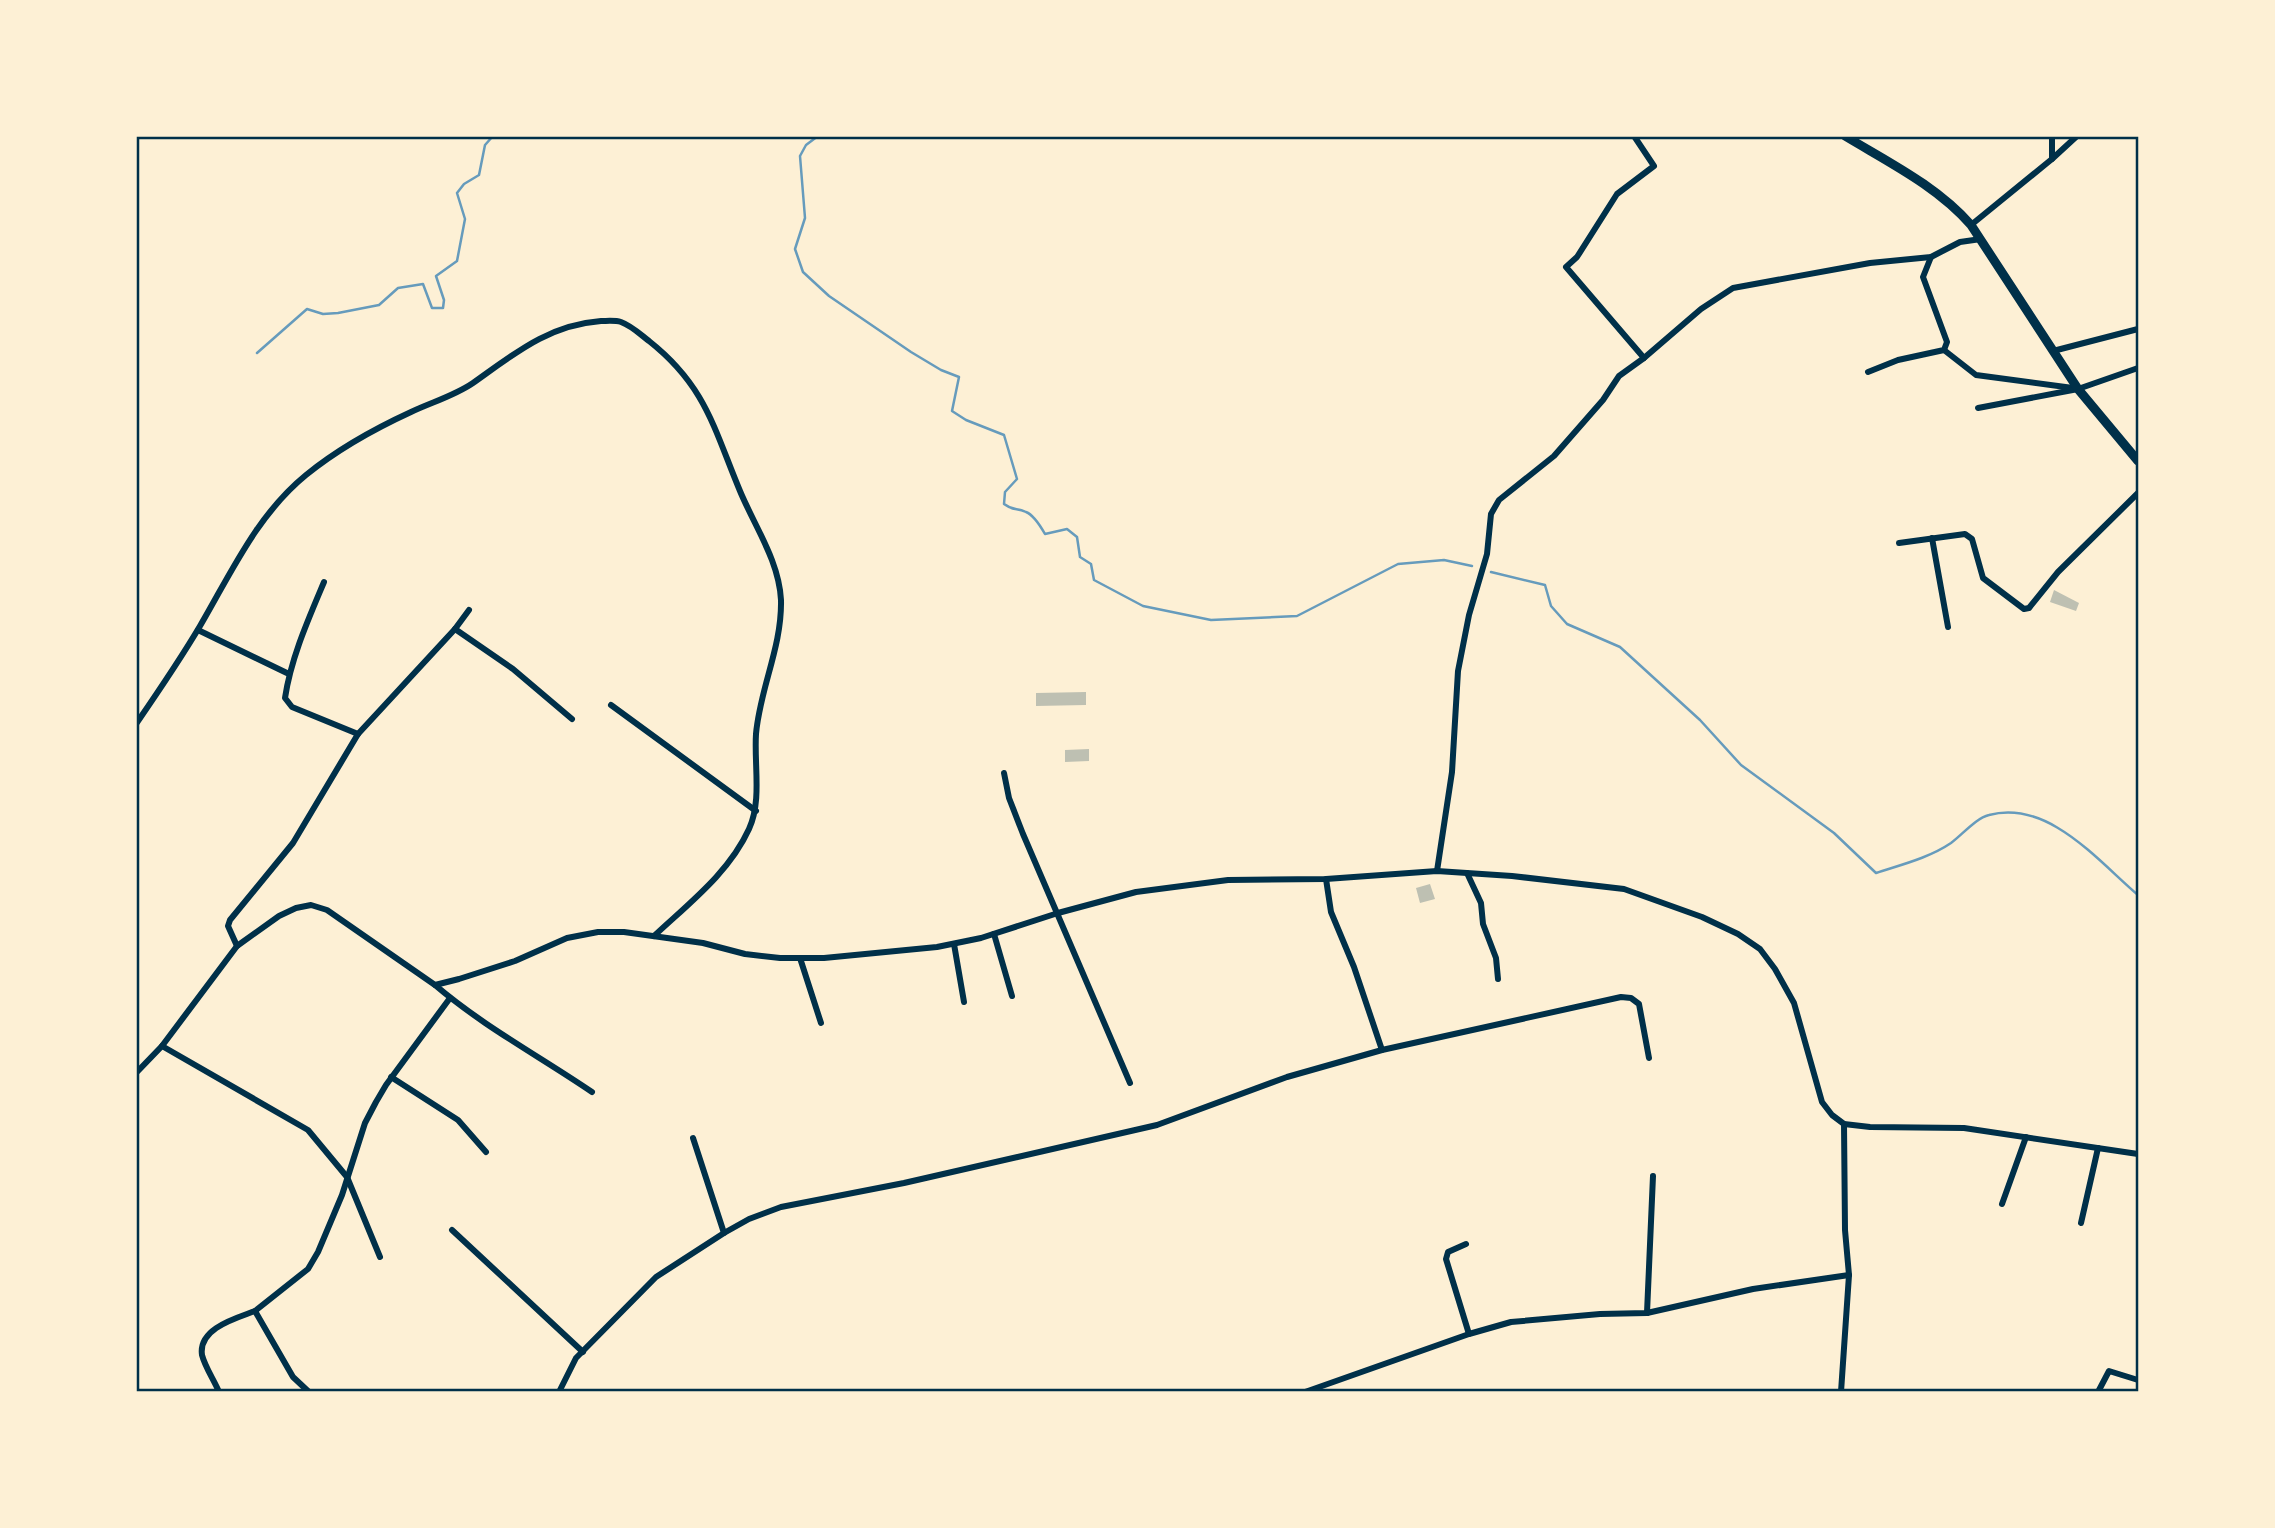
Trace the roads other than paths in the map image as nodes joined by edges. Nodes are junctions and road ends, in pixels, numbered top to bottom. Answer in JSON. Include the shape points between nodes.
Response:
{"nodes":[{"id":1,"x":1634,"y":136,"type":"edge"},
{"id":2,"x":1845,"y":136,"type":"edge"},
{"id":3,"x":2052,"y":136,"type":"edge"},
{"id":4,"x":2077,"y":136,"type":"edge"},
{"id":5,"x":2052,"y":159,"type":"junction"},
{"id":6,"x":1971,"y":225,"type":"junction"},
{"id":7,"x":1981,"y":240,"type":"junction"},
{"id":8,"x":1931,"y":257,"type":"junction"},
{"id":9,"x":2138,"y":329,"type":"edge"},
{"id":10,"x":1944,"y":350,"type":"junction"},
{"id":11,"x":2053,"y":351,"type":"junction"},
{"id":12,"x":1644,"y":358,"type":"junction"},
{"id":13,"x":2138,"y":368,"type":"edge"},
{"id":14,"x":1868,"y":372,"type":"dead end"},
{"id":15,"x":2078,"y":389,"type":"junction"},
{"id":16,"x":1978,"y":408,"type":"dead end"},
{"id":17,"x":2138,"y":461,"type":"edge"},
{"id":18,"x":2138,"y":493,"type":"edge"},
{"id":19,"x":1932,"y":538,"type":"junction"},
{"id":20,"x":1899,"y":543,"type":"dead end"},
{"id":21,"x":324,"y":582,"type":"dead end"},
{"id":22,"x":469,"y":610,"type":"dead end"},
{"id":23,"x":1948,"y":627,"type":"dead end"},
{"id":24,"x":455,"y":629,"type":"junction"},
{"id":25,"x":198,"y":630,"type":"junction"},
{"id":26,"x":289,"y":674,"type":"junction"},
{"id":27,"x":611,"y":705,"type":"dead end"},
{"id":28,"x":572,"y":719,"type":"dead end"},
{"id":29,"x":136,"y":724,"type":"edge"},
{"id":30,"x":358,"y":734,"type":"junction"},
{"id":31,"x":1004,"y":774,"type":"dead end"},
{"id":32,"x":756,"y":811,"type":"junction"},
{"id":33,"x":1437,"y":871,"type":"junction"},
{"id":34,"x":1467,"y":873,"type":"junction"},
{"id":35,"x":1326,"y":879,"type":"junction"},
{"id":36,"x":1058,"y":913,"type":"junction"},
{"id":37,"x":994,"y":934,"type":"junction"},
{"id":38,"x":654,"y":936,"type":"junction"},
{"id":39,"x":954,"y":944,"type":"junction"},
{"id":40,"x":237,"y":946,"type":"junction"},
{"id":41,"x":800,"y":958,"type":"junction"},
{"id":42,"x":1497,"y":979,"type":"dead end"},
{"id":43,"x":435,"y":985,"type":"junction"},
{"id":44,"x":1012,"y":996,"type":"dead end"},
{"id":45,"x":450,"y":998,"type":"junction"},
{"id":46,"x":964,"y":1002,"type":"dead end"},
{"id":47,"x":821,"y":1023,"type":"dead end"},
{"id":48,"x":162,"y":1046,"type":"junction"},
{"id":49,"x":1382,"y":1050,"type":"junction"},
{"id":50,"x":1649,"y":1058,"type":"dead end"},
{"id":51,"x":136,"y":1073,"type":"edge"},
{"id":52,"x":391,"y":1077,"type":"junction"},
{"id":53,"x":1130,"y":1083,"type":"dead end"},
{"id":54,"x":592,"y":1092,"type":"dead end"},
{"id":55,"x":1844,"y":1124,"type":"junction"},
{"id":56,"x":2026,"y":1137,"type":"junction"},
{"id":57,"x":693,"y":1139,"type":"dead end"},
{"id":58,"x":2098,"y":1147,"type":"junction"},
{"id":59,"x":486,"y":1152,"type":"dead end"},
{"id":60,"x":2138,"y":1154,"type":"edge"},
{"id":61,"x":1653,"y":1176,"type":"dead end"},
{"id":62,"x":347,"y":1177,"type":"junction"},
{"id":63,"x":2002,"y":1203,"type":"dead end"},
{"id":64,"x":2081,"y":1223,"type":"dead end"},
{"id":65,"x":452,"y":1230,"type":"dead end"},
{"id":66,"x":724,"y":1233,"type":"junction"},
{"id":67,"x":1466,"y":1244,"type":"dead end"},
{"id":68,"x":380,"y":1257,"type":"dead end"},
{"id":69,"x":1849,"y":1275,"type":"junction"},
{"id":70,"x":255,"y":1311,"type":"junction"},
{"id":71,"x":1647,"y":1313,"type":"junction"},
{"id":72,"x":1469,"y":1334,"type":"junction"},
{"id":73,"x":583,"y":1352,"type":"junction"},
{"id":74,"x":2138,"y":1380,"type":"edge"},
{"id":75,"x":219,"y":1391,"type":"edge"},
{"id":76,"x":309,"y":1391,"type":"edge"},
{"id":77,"x":559,"y":1391,"type":"edge"},
{"id":78,"x":1305,"y":1391,"type":"edge"},
{"id":79,"x":1841,"y":1391,"type":"edge"},
{"id":80,"x":2098,"y":1391,"type":"edge"}],
"edges":[{"from":1,"to":12,"type":"street","via":[[1654,166],[1617,194],[1566,267]]},
{"from":2,"to":6,"type":"main road","via":[[1925,185]]},
{"from":3,"to":5,"type":"street"},
{"from":4,"to":5,"type":"street"},
{"from":5,"to":6,"type":"street"},
{"from":6,"to":7,"type":"main road"},
{"from":7,"to":8,"type":"street","via":[[1960,242]]},
{"from":7,"to":11,"type":"main road"},
{"from":8,"to":10,"type":"street","via":[[1923,277],[1947,342]]},
{"from":8,"to":12,"type":"street","via":[[1733,288]]},
{"from":9,"to":11,"type":"street"},
{"from":10,"to":14,"type":"street"},
{"from":10,"to":15,"type":"street","via":[[1976,375]]},
{"from":11,"to":15,"type":"main road"},
{"from":12,"to":33,"type":"street","via":[[1619,376],[1553,456],[1499,500],[1491,514],[1487,554],[1458,671],[1452,772]]},
{"from":13,"to":15,"type":"street"},
{"from":15,"to":16,"type":"street"},
{"from":15,"to":17,"type":"main road"},
{"from":18,"to":19,"type":"street","via":[[2058,572],[2029,608],[2024,609],[1983,578],[1970,536]]},
{"from":19,"to":20,"type":"street"},
{"from":19,"to":23,"type":"street"},
{"from":21,"to":26,"type":"street"},
{"from":22,"to":24,"type":"street"},
{"from":24,"to":28,"type":"street","via":[[513,669]]},
{"from":24,"to":30,"type":"street"},
{"from":25,"to":26,"type":"street"},
{"from":25,"to":29,"type":"street"},
{"from":25,"to":32,"type":"street","via":[[264,518],[328,458],[369,431],[449,397],[530,342],[587,322],[621,322],[682,371],[700,395],[775,569],[780,621],[756,735]]},
{"from":26,"to":30,"type":"street","via":[[288,703]]},
{"from":27,"to":32,"type":"street"},
{"from":30,"to":40,"type":"street","via":[[293,844],[230,920]]},
{"from":31,"to":36,"type":"street","via":[[1009,798]]},
{"from":32,"to":38,"type":"street","via":[[726,865]]},
{"from":33,"to":34,"type":"street"},
{"from":33,"to":35,"type":"street"},
{"from":34,"to":42,"type":"street","via":[[1481,903],[1483,924],[1496,957]]},
{"from":34,"to":55,"type":"street","via":[[1624,889],[1738,933],[1760,949],[1794,1003],[1822,1102]]},
{"from":35,"to":36,"type":"street","via":[[1228,880],[1136,892]]},
{"from":35,"to":49,"type":"street","via":[[1331,912]]},
{"from":36,"to":37,"type":"street"},
{"from":36,"to":53,"type":"street"},
{"from":37,"to":39,"type":"street"},
{"from":37,"to":44,"type":"street"},
{"from":38,"to":41,"type":"street","via":[[745,954]]},
{"from":38,"to":43,"type":"street","via":[[598,932],[567,938],[515,961]]},
{"from":39,"to":41,"type":"street","via":[[873,955]]},
{"from":39,"to":46,"type":"street"},
{"from":40,"to":43,"type":"street","via":[[279,916],[311,905],[327,910]]},
{"from":40,"to":48,"type":"street"},
{"from":41,"to":47,"type":"street"},
{"from":43,"to":45,"type":"street"},
{"from":45,"to":52,"type":"street"},
{"from":45,"to":54,"type":"street"},
{"from":48,"to":51,"type":"street"},
{"from":48,"to":62,"type":"street","via":[[308,1130]]},
{"from":49,"to":50,"type":"street","via":[[1621,997],[1639,1004]]},
{"from":49,"to":66,"type":"street","via":[[1287,1077],[1111,1138],[781,1207]]},
{"from":52,"to":59,"type":"street","via":[[458,1120]]},
{"from":52,"to":62,"type":"street","via":[[365,1123]]},
{"from":55,"to":56,"type":"street","via":[[1964,1128]]},
{"from":55,"to":69,"type":"street"},
{"from":56,"to":58,"type":"street"},
{"from":56,"to":63,"type":"street"},
{"from":57,"to":66,"type":"street"},
{"from":58,"to":60,"type":"street"},
{"from":58,"to":64,"type":"street"},
{"from":61,"to":71,"type":"street"},
{"from":62,"to":68,"type":"street"},
{"from":62,"to":70,"type":"street","via":[[308,1269]]},
{"from":65,"to":73,"type":"street"},
{"from":66,"to":73,"type":"street","via":[[656,1277]]},
{"from":67,"to":72,"type":"street","via":[[1448,1252],[1446,1259]]},
{"from":69,"to":71,"type":"street","via":[[1753,1289]]},
{"from":69,"to":79,"type":"street"},
{"from":70,"to":75,"type":"street","via":[[219,1326],[205,1339],[202,1354]]},
{"from":70,"to":76,"type":"street","via":[[293,1377]]},
{"from":71,"to":72,"type":"street","via":[[1511,1322]]},
{"from":72,"to":78,"type":"street"},
{"from":73,"to":77,"type":"street"},
{"from":74,"to":80,"type":"street","via":[[2109,1371]]}]}
